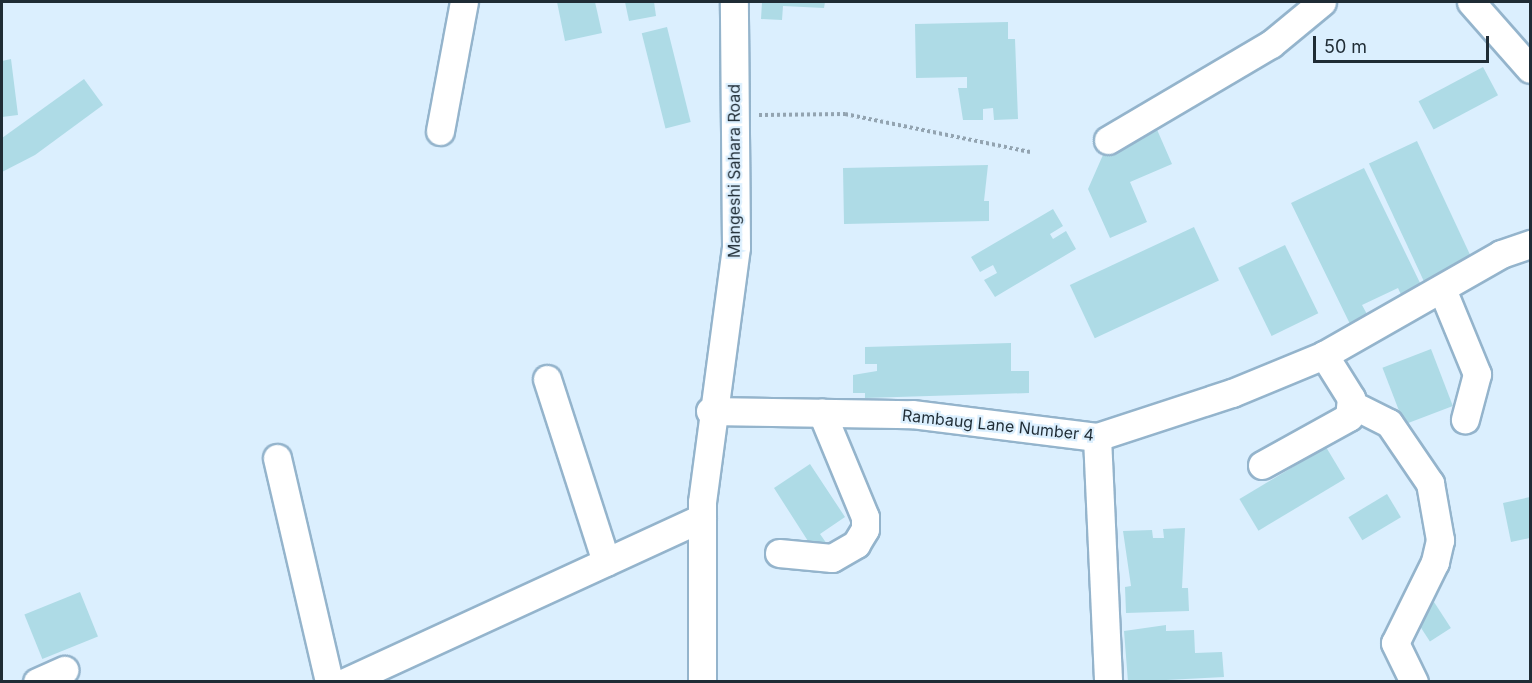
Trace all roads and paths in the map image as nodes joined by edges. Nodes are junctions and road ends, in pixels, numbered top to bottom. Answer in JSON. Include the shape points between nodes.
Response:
{"nodes":[{"id":1,"x":464,"y":2,"type":"edge"},
{"id":2,"x":734,"y":2,"type":"edge"},
{"id":3,"x":1322,"y":2,"type":"edge"},
{"id":4,"x":1471,"y":2,"type":"edge"},
{"id":5,"x":1530,"y":69,"type":"edge"},
{"id":6,"x":735,"y":116,"type":"junction"},
{"id":7,"x":440,"y":130,"type":"dead end"},
{"id":8,"x":1107,"y":140,"type":"dead end"},
{"id":9,"x":1030,"y":152,"type":"dead end"},
{"id":10,"x":1530,"y":244,"type":"edge"},
{"id":11,"x":1442,"y":289,"type":"junction"},
{"id":12,"x":1324,"y":355,"type":"junction"},
{"id":13,"x":547,"y":379,"type":"dead end"},
{"id":14,"x":1351,"y":404,"type":"junction"},
{"id":15,"x":711,"y":411,"type":"junction"},
{"id":16,"x":822,"y":413,"type":"junction"},
{"id":17,"x":1465,"y":419,"type":"dead end"},
{"id":18,"x":1097,"y":437,"type":"junction"},
{"id":19,"x":277,"y":458,"type":"dead end"},
{"id":20,"x":1262,"y":465,"type":"dead end"},
{"id":21,"x":702,"y":518,"type":"junction"},
{"id":22,"x":779,"y":553,"type":"dead end"},
{"id":23,"x":606,"y":562,"type":"junction"},
{"id":24,"x":64,"y":670,"type":"dead end"},
{"id":25,"x":37,"y":681,"type":"edge"},
{"id":26,"x":329,"y":681,"type":"edge"},
{"id":27,"x":345,"y":681,"type":"edge"},
{"id":28,"x":702,"y":681,"type":"edge"},
{"id":29,"x":1108,"y":681,"type":"edge"},
{"id":30,"x":1414,"y":681,"type":"edge"}],
"edges":[{"from":1,"to":7,"type":"street"},
{"from":2,"to":6,"type":"street","name":"Mangeshi Sahara Road"},
{"from":3,"to":8,"type":"street","via":[[1271,44]]},
{"from":4,"to":5,"type":"street"},
{"from":6,"to":9,"type":"path","via":[[844,114]]},
{"from":6,"to":15,"type":"street","name":"Mangeshi Sahara Road","via":[[736,247]]},
{"from":10,"to":11,"type":"street","name":"Rambaug Lane Number 4","via":[[1501,254]]},
{"from":11,"to":12,"type":"street","name":"Rambaug Lane Number 4"},
{"from":11,"to":17,"type":"street","via":[[1477,374]]},
{"from":12,"to":14,"type":"street"},
{"from":12,"to":18,"type":"street","name":"Rambaug Lane Number 4","via":[[1232,393]]},
{"from":13,"to":23,"type":"street"},
{"from":14,"to":20,"type":"street","via":[[1349,417],[1330,431]]},
{"from":14,"to":30,"type":"street","via":[[1389,423],[1430,483],[1440,540],[1435,562],[1395,643]]},
{"from":15,"to":16,"type":"street","name":"Rambaug Lane Number 4"},
{"from":15,"to":21,"type":"street","name":"Mangeshi Sahara Road"},
{"from":16,"to":18,"type":"street","name":"Rambaug Lane Number 4","via":[[912,414]]},
{"from":16,"to":22,"type":"street","via":[[866,517],[865,529],[856,544],[832,558]]},
{"from":18,"to":29,"type":"street"},
{"from":19,"to":26,"type":"street"},
{"from":21,"to":23,"type":"street"},
{"from":21,"to":28,"type":"street","name":"Mangeshi Sahara Road"},
{"from":23,"to":27,"type":"street"},
{"from":24,"to":25,"type":"street"}]}
